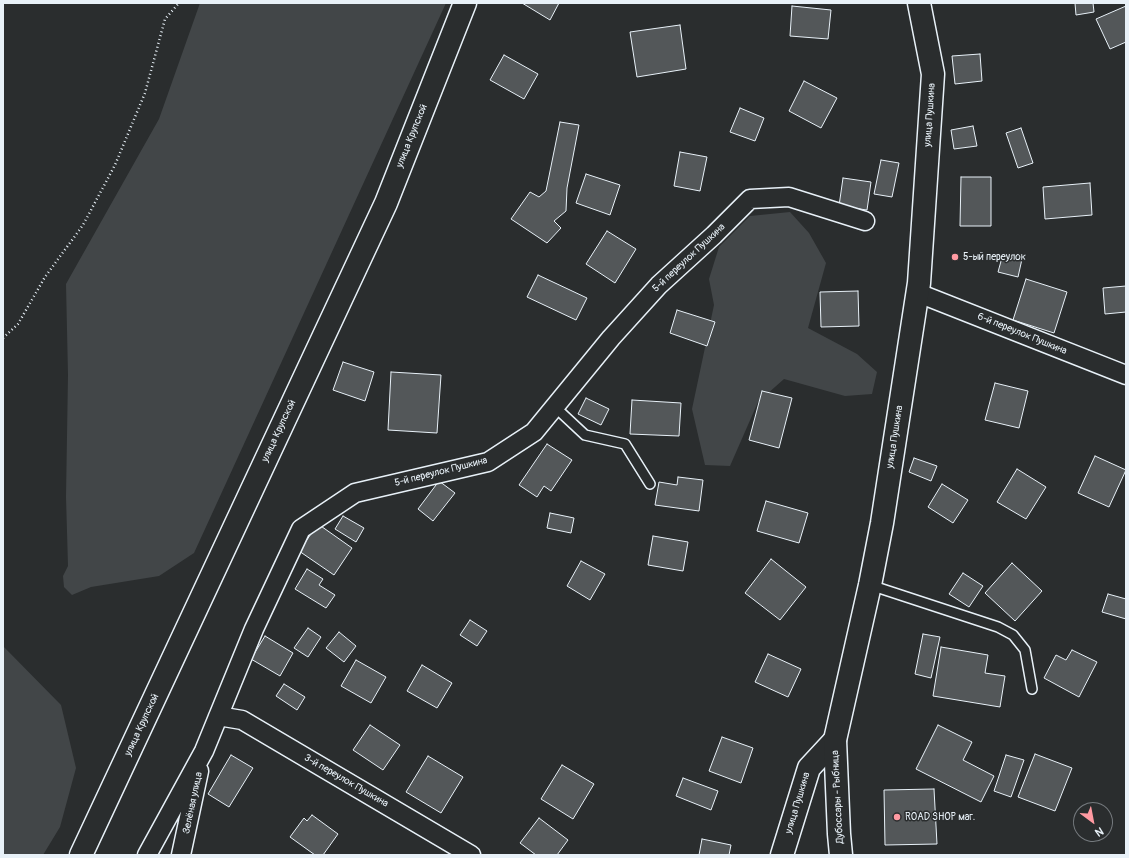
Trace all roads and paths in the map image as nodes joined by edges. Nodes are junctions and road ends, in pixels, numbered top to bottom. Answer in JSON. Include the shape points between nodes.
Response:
{"nodes":[{"id":1,"x":179,"y":3,"type":"edge"},
{"id":2,"x":465,"y":3,"type":"edge"},
{"id":3,"x":919,"y":3,"type":"edge"},
{"id":4,"x":865,"y":221,"type":"dead end"},
{"id":5,"x":918,"y":293,"type":"junction"},
{"id":6,"x":3,"y":338,"type":"edge"},
{"id":7,"x":1126,"y":375,"type":"edge"},
{"id":8,"x":555,"y":407,"type":"junction"},
{"id":9,"x":650,"y":484,"type":"dead end"},
{"id":10,"x":870,"y":585,"type":"junction"},
{"id":11,"x":1032,"y":689,"type":"dead end"},
{"id":12,"x":218,"y":716,"type":"junction"},
{"id":13,"x":835,"y":740,"type":"junction"},
{"id":14,"x":204,"y":751,"type":"junction"},
{"id":15,"x":81,"y":855,"type":"edge"},
{"id":16,"x":147,"y":855,"type":"edge"},
{"id":17,"x":182,"y":855,"type":"edge"},
{"id":18,"x":471,"y":855,"type":"edge"},
{"id":19,"x":782,"y":855,"type":"edge"},
{"id":20,"x":841,"y":855,"type":"edge"}],
"edges":[{"from":1,"to":6,"type":"path","via":[[165,19],[145,93],[115,165],[83,225],[46,277],[18,324]]},
{"from":2,"to":15,"type":"main road","name":"улица Крупской","via":[[386,203]]},
{"from":3,"to":5,"type":"main road","name":"улица Пушкина","via":[[933,74]]},
{"from":4,"to":8,"type":"street","name":"5-й переулок Пушкина","via":[[789,198],[750,199],[659,285],[611,338]]},
{"from":5,"to":7,"type":"street","name":"6-й переулок Пушкина"},
{"from":5,"to":10,"type":"main road","name":"улица Пушкина"},
{"from":8,"to":9,"type":"lane","via":[[585,435],[626,444]]},
{"from":8,"to":12,"type":"street","name":"5-й переулок Пушкина","via":[[534,432],[488,462],[356,492],[301,529],[254,629]]},
{"from":10,"to":11,"type":"lane","via":[[998,627],[1013,635],[1025,650]]},
{"from":10,"to":13,"type":"main road","name":"улица Пушкина"},
{"from":12,"to":14,"type":"street","name":"5-й переулок Пушкина"},
{"from":12,"to":18,"type":"street","name":"3-й переулок Пушкина","via":[[242,720]]},
{"from":13,"to":19,"type":"main road","name":"улица Пушкина","via":[[809,768]]},
{"from":13,"to":20,"type":"main road","name":"Дубоссары - Рыбница"},
{"from":14,"to":16,"type":"street"},
{"from":14,"to":17,"type":"street","name":"Зелёная улица"}]}
